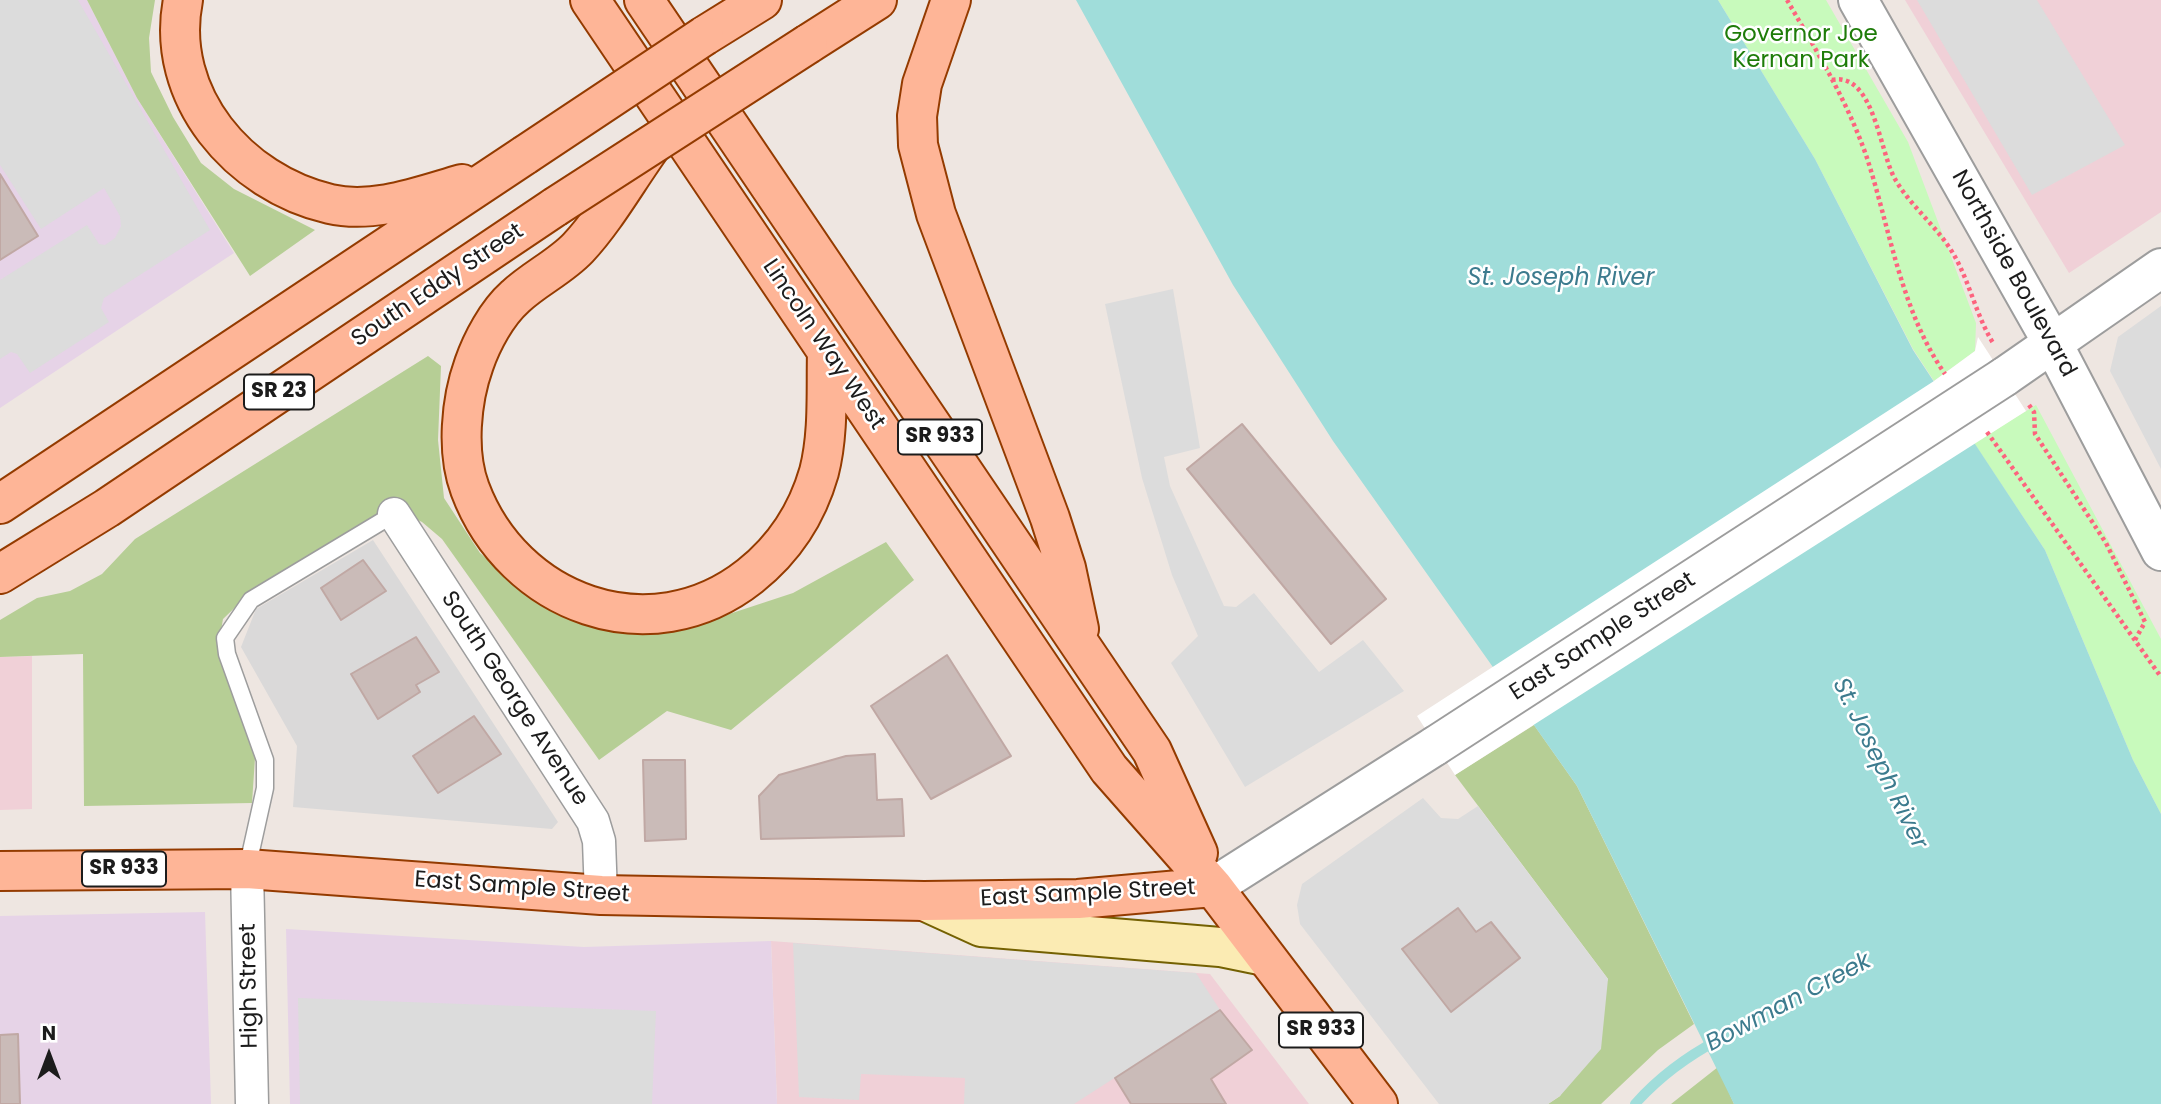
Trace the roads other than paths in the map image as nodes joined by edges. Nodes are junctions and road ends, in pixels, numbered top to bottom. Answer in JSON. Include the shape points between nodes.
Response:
{"nodes":[{"id":1,"x":183,"y":0,"type":"edge"},
{"id":2,"x":590,"y":0,"type":"edge"},
{"id":3,"x":644,"y":0,"type":"edge"},
{"id":4,"x":726,"y":0,"type":"edge"},
{"id":5,"x":762,"y":0,"type":"edge"},
{"id":6,"x":877,"y":0,"type":"edge"},
{"id":7,"x":1858,"y":0,"type":"edge"},
{"id":8,"x":950,"y":1,"type":"edge"},
{"id":9,"x":704,"y":36,"type":"junction"},
{"id":10,"x":656,"y":141,"type":"junction"},
{"id":11,"x":511,"y":164,"type":"junction"},
{"id":12,"x":2161,"y":268,"type":"edge"},
{"id":13,"x":2053,"y":344,"type":"junction"},
{"id":14,"x":827,"y":351,"type":"junction"},
{"id":15,"x":0,"y":503,"type":"edge"},
{"id":16,"x":394,"y":514,"type":"joint"},
{"id":17,"x":2161,"y":551,"type":"edge"},
{"id":18,"x":0,"y":574,"type":"edge"},
{"id":19,"x":1083,"y":648,"type":"junction"},
{"id":20,"x":247,"y":869,"type":"junction"},
{"id":21,"x":0,"y":871,"type":"edge"},
{"id":22,"x":1213,"y":887,"type":"junction"},
{"id":23,"x":601,"y":895,"type":"junction"},
{"id":24,"x":923,"y":901,"type":"junction"},
{"id":25,"x":1264,"y":956,"type":"junction"},
{"id":26,"x":252,"y":1104,"type":"edge"},
{"id":27,"x":1378,"y":1104,"type":"edge"}],
"edges":[{"from":1,"to":11,"type":"main road","via":[[181,55],[191,93],[217,134],[250,168],[281,186],[332,204],[389,204]]},
{"from":2,"to":14,"type":"main road","name":"Lincoln Way West"},
{"from":3,"to":19,"type":"main road","name":"Lincoln Way West","number":"SR 933"},
{"from":4,"to":9,"type":"main road"},
{"from":5,"to":9,"type":"main road","number":"SR 23"},
{"from":6,"to":10,"type":"main road","name":"South Eddy Street","number":"SR 23","bridge":true},
{"from":7,"to":13,"type":"street","name":"Northside Boulevard"},
{"from":8,"to":19,"type":"main road","via":[[922,84],[918,145],[936,214],[1054,531]]},
{"from":9,"to":11,"type":"main road","number":"SR 23","bridge":true},
{"from":10,"to":14,"type":"main road","via":[[577,248],[513,298],[485,338],[473,365],[462,432],[469,487],[505,549],[536,580],[568,599],[636,615],[710,601],[735,587],[787,540],[819,472],[826,432]]},
{"from":10,"to":18,"type":"main road","name":"South Eddy Street","number":"SR 23","bridge":true,"via":[[107,508]]},
{"from":11,"to":15,"type":"main road","number":"SR 23"},
{"from":12,"to":13,"type":"street","name":"East Sample Street"},
{"from":13,"to":17,"type":"street","name":"Northside Boulevard"},
{"from":13,"to":22,"type":"street","name":"East Sample Street","bridge":true,"via":[[2016,391]]},
{"from":14,"to":22,"type":"main road","name":"Lincoln Way West","via":[[1109,769]]},
{"from":16,"to":20,"type":"lane","via":[[251,600],[225,638],[265,760],[265,788]]},
{"from":16,"to":23,"type":"street","name":"South George Avenue","via":[[593,821],[599,841]]},
{"from":19,"to":22,"type":"main road","name":"Lincoln Way West","number":"SR 933","via":[[1152,751]]},
{"from":20,"to":21,"type":"main road","name":"East Sample Street","number":"SR 933"},
{"from":20,"to":23,"type":"main road","name":"East Sample Street","number":"SR 933"},
{"from":20,"to":26,"type":"street","name":"High Street"},
{"from":22,"to":24,"type":"main road","name":"East Sample Street","number":"SR 933","via":[[1078,899]]},
{"from":22,"to":25,"type":"main road","name":"Lincoln Way West","number":"SR 933"},
{"from":23,"to":24,"type":"main road","name":"East Sample Street","number":"SR 933"},
{"from":24,"to":25,"type":"main road","via":[[981,927],[1210,946]]},
{"from":25,"to":27,"type":"main road","name":"Lincoln Way West","number":"SR 933"}]}
